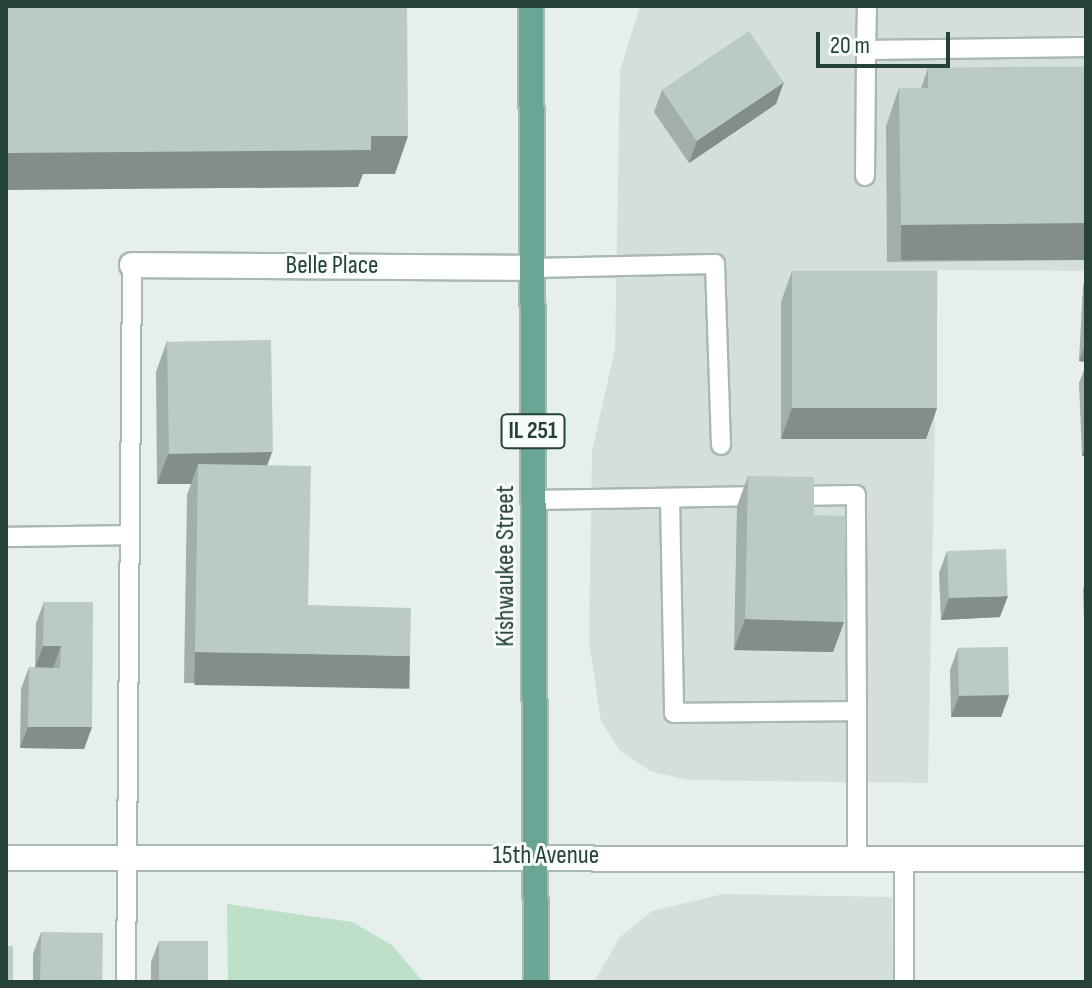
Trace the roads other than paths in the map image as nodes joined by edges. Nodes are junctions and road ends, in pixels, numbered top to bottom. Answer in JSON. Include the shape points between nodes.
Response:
{"nodes":[{"id":1,"x":531,"y":6,"type":"edge"},
{"id":2,"x":867,"y":6,"type":"edge"},
{"id":3,"x":1086,"y":47,"type":"edge"},
{"id":4,"x":866,"y":50,"type":"junction"},
{"id":5,"x":865,"y":176,"type":"dead end"},
{"id":6,"x":132,"y":265,"type":"joint"},
{"id":7,"x":532,"y":268,"type":"junction"},
{"id":8,"x":721,"y":445,"type":"dead end"},
{"id":9,"x":670,"y":498,"type":"junction"},
{"id":10,"x":534,"y":500,"type":"junction"},
{"id":11,"x":128,"y":535,"type":"junction"},
{"id":12,"x":6,"y":537,"type":"edge"},
{"id":13,"x":857,"y":711,"type":"junction"},
{"id":14,"x":857,"y":854,"type":"junction"},
{"id":15,"x":536,"y":856,"type":"junction"},
{"id":16,"x":126,"y":857,"type":"junction"},
{"id":17,"x":6,"y":858,"type":"edge"},
{"id":18,"x":904,"y":858,"type":"junction"},
{"id":19,"x":1086,"y":859,"type":"edge"},
{"id":20,"x":126,"y":982,"type":"edge"},
{"id":21,"x":536,"y":982,"type":"edge"},
{"id":22,"x":904,"y":982,"type":"edge"}],
"edges":[{"from":1,"to":7,"type":"main road","name":"Kishwaukee Street","number":"IL 251"},
{"from":2,"to":4,"type":"lane"},
{"from":3,"to":4,"type":"lane"},
{"from":4,"to":5,"type":"lane"},
{"from":6,"to":7,"type":"main road","name":"Belle Place"},
{"from":6,"to":11,"type":"lane"},
{"from":7,"to":8,"type":"lane","via":[[715,264]]},
{"from":7,"to":10,"type":"main road","name":"Kishwaukee Street","number":"IL 251"},
{"from":9,"to":10,"type":"lane"},
{"from":9,"to":13,"type":"lane","via":[[674,713]]},
{"from":9,"to":13,"type":"lane","via":[[856,495]]},
{"from":10,"to":15,"type":"main road","name":"Kishwaukee Street","number":"IL 251"},
{"from":11,"to":12,"type":"lane"},
{"from":11,"to":16,"type":"lane"},
{"from":13,"to":14,"type":"lane"},
{"from":14,"to":15,"type":"main road","name":"15th Avenue"},
{"from":14,"to":18,"type":"main road","name":"15th Avenue"},
{"from":15,"to":16,"type":"main road","name":"15th Avenue"},
{"from":15,"to":21,"type":"main road","name":"Kishwaukee Street","number":"IL 251"},
{"from":16,"to":17,"type":"main road","name":"15th Avenue"},
{"from":16,"to":20,"type":"lane"},
{"from":18,"to":19,"type":"main road","name":"15th Avenue"},
{"from":18,"to":22,"type":"lane"}]}
